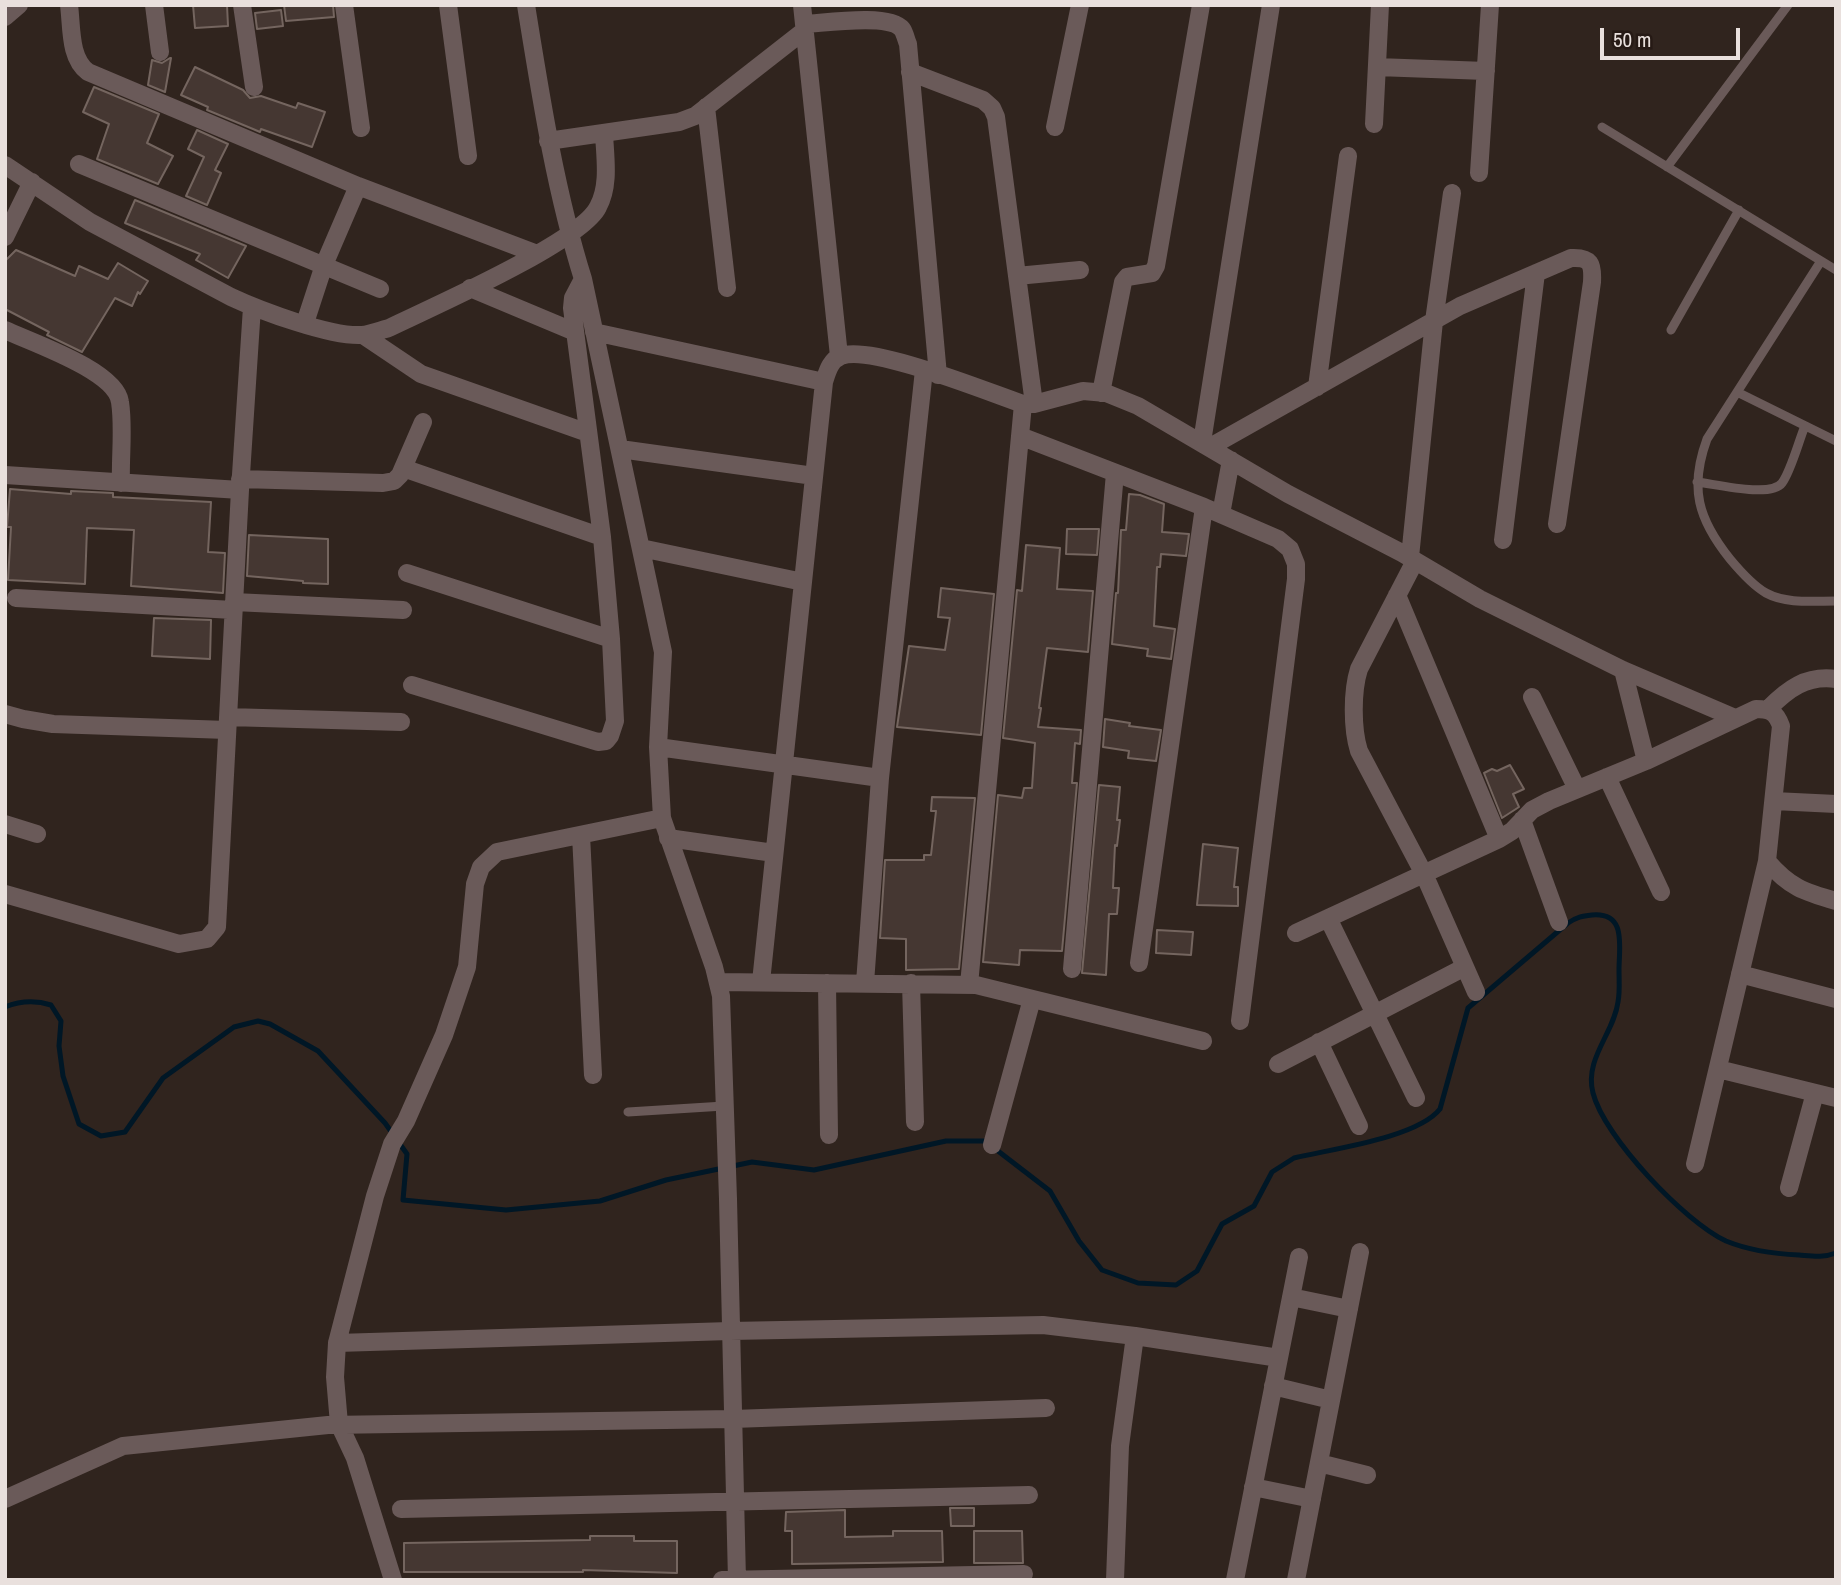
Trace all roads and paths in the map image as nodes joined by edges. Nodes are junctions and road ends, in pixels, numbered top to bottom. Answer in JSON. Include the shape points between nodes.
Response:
{"nodes":[{"id":1,"x":19,"y":5,"type":"edge"},
{"id":2,"x":69,"y":5,"type":"edge"},
{"id":3,"x":154,"y":5,"type":"edge"},
{"id":4,"x":242,"y":5,"type":"edge"},
{"id":5,"x":344,"y":5,"type":"edge"},
{"id":6,"x":448,"y":5,"type":"edge"},
{"id":7,"x":526,"y":5,"type":"edge"},
{"id":8,"x":802,"y":5,"type":"edge"},
{"id":9,"x":1080,"y":5,"type":"edge"},
{"id":10,"x":1202,"y":5,"type":"edge"},
{"id":11,"x":1271,"y":5,"type":"edge"},
{"id":12,"x":1380,"y":5,"type":"edge"},
{"id":13,"x":1490,"y":5,"type":"edge"},
{"id":14,"x":1788,"y":5,"type":"edge"},
{"id":15,"x":5,"y":17,"type":"edge"},
{"id":16,"x":805,"y":27,"type":"junction"},
{"id":17,"x":160,"y":52,"type":"dead end"},
{"id":18,"x":1377,"y":67,"type":"junction"},
{"id":19,"x":1486,"y":71,"type":"junction"},
{"id":20,"x":911,"y":72,"type":"junction"},
{"id":21,"x":254,"y":87,"type":"dead end"},
{"id":22,"x":706,"y":107,"type":"junction"},
{"id":23,"x":1374,"y":124,"type":"dead end"},
{"id":24,"x":1055,"y":127,"type":"dead end"},
{"id":25,"x":1602,"y":127,"type":"dead end"},
{"id":26,"x":362,"y":128,"type":"dead end"},
{"id":27,"x":604,"y":133,"type":"junction"},
{"id":28,"x":548,"y":141,"type":"junction"},
{"id":29,"x":468,"y":156,"type":"dead end"},
{"id":30,"x":1348,"y":156,"type":"dead end"},
{"id":31,"x":79,"y":164,"type":"dead end"},
{"id":32,"x":5,"y":165,"type":"edge"},
{"id":33,"x":1667,"y":166,"type":"junction"},
{"id":34,"x":1479,"y":173,"type":"dead end"},
{"id":35,"x":32,"y":182,"type":"junction"},
{"id":36,"x":358,"y":186,"type":"junction"},
{"id":37,"x":1452,"y":193,"type":"dead end"},
{"id":38,"x":1739,"y":210,"type":"junction"},
{"id":39,"x":569,"y":234,"type":"junction"},
{"id":40,"x":5,"y":237,"type":"edge"},
{"id":41,"x":537,"y":254,"type":"junction"},
{"id":42,"x":1821,"y":261,"type":"junction"},
{"id":43,"x":324,"y":265,"type":"junction"},
{"id":44,"x":1080,"y":270,"type":"dead end"},
{"id":45,"x":1836,"y":270,"type":"edge"},
{"id":46,"x":1536,"y":273,"type":"junction"},
{"id":47,"x":1017,"y":276,"type":"junction"},
{"id":48,"x":583,"y":279,"type":"junction"},
{"id":49,"x":470,"y":288,"type":"junction"},
{"id":50,"x":727,"y":288,"type":"dead end"},
{"id":51,"x":380,"y":289,"type":"dead end"},
{"id":52,"x":252,"y":307,"type":"junction"},
{"id":53,"x":1434,"y":321,"type":"junction"},
{"id":54,"x":305,"y":323,"type":"junction"},
{"id":55,"x":5,"y":330,"type":"edge"},
{"id":56,"x":1671,"y":330,"type":"dead end"},
{"id":57,"x":575,"y":332,"type":"junction"},
{"id":58,"x":594,"y":332,"type":"junction"},
{"id":59,"x":363,"y":335,"type":"junction"},
{"id":60,"x":839,"y":356,"type":"junction"},
{"id":61,"x":931,"y":373,"type":"junction"},
{"id":62,"x":824,"y":382,"type":"junction"},
{"id":63,"x":1317,"y":387,"type":"junction"},
{"id":64,"x":1737,"y":392,"type":"junction"},
{"id":65,"x":1101,"y":393,"type":"junction"},
{"id":66,"x":1028,"y":404,"type":"junction"},
{"id":67,"x":423,"y":422,"type":"dead end"},
{"id":68,"x":1805,"y":426,"type":"junction"},
{"id":69,"x":587,"y":433,"type":"junction"},
{"id":70,"x":1020,"y":436,"type":"junction"},
{"id":71,"x":1836,"y":441,"type":"edge"},
{"id":72,"x":1206,"y":445,"type":"junction"},
{"id":73,"x":620,"y":449,"type":"junction"},
{"id":74,"x":1231,"y":460,"type":"junction"},
{"id":75,"x":403,"y":468,"type":"junction"},
{"id":76,"x":1115,"y":473,"type":"junction"},
{"id":77,"x":5,"y":475,"type":"edge"},
{"id":78,"x":814,"y":476,"type":"junction"},
{"id":79,"x":1697,"y":482,"type":"junction"},
{"id":80,"x":121,"y":483,"type":"junction"},
{"id":81,"x":240,"y":484,"type":"junction"},
{"id":82,"x":1212,"y":511,"type":"junction"},
{"id":83,"x":1558,"y":524,"type":"dead end"},
{"id":84,"x":601,"y":537,"type":"junction"},
{"id":85,"x":1503,"y":540,"type":"dead end"},
{"id":86,"x":641,"y":548,"type":"junction"},
{"id":87,"x":1412,"y":559,"type":"junction"},
{"id":88,"x":407,"y":573,"type":"dead end"},
{"id":89,"x":803,"y":582,"type":"junction"},
{"id":90,"x":1397,"y":595,"type":"junction"},
{"id":91,"x":16,"y":598,"type":"dead end"},
{"id":92,"x":1836,"y":601,"type":"edge"},
{"id":93,"x":234,"y":606,"type":"junction"},
{"id":94,"x":403,"y":610,"type":"dead end"},
{"id":95,"x":611,"y":639,"type":"junction"},
{"id":96,"x":1623,"y":670,"type":"junction"},
{"id":97,"x":1836,"y":679,"type":"edge"},
{"id":98,"x":412,"y":685,"type":"dead end"},
{"id":99,"x":1532,"y":697,"type":"dead end"},
{"id":100,"x":1768,"y":709,"type":"junction"},
{"id":101,"x":5,"y":714,"type":"edge"},
{"id":102,"x":1735,"y":718,"type":"junction"},
{"id":103,"x":401,"y":722,"type":"dead end"},
{"id":104,"x":228,"y":724,"type":"junction"},
{"id":105,"x":658,"y":747,"type":"junction"},
{"id":106,"x":1646,"y":761,"type":"junction"},
{"id":107,"x":783,"y":765,"type":"junction"},
{"id":108,"x":1607,"y":777,"type":"junction"},
{"id":109,"x":880,"y":778,"type":"junction"},
{"id":110,"x":1577,"y":789,"type":"junction"},
{"id":111,"x":1774,"y":802,"type":"junction"},
{"id":112,"x":1836,"y":804,"type":"edge"},
{"id":113,"x":662,"y":818,"type":"junction"},
{"id":114,"x":1522,"y":820,"type":"junction"},
{"id":115,"x":5,"y":824,"type":"edge"},
{"id":116,"x":37,"y":834,"type":"dead end"},
{"id":117,"x":580,"y":835,"type":"junction"},
{"id":118,"x":668,"y":838,"type":"junction"},
{"id":119,"x":1499,"y":839,"type":"junction"},
{"id":120,"x":774,"y":853,"type":"junction"},
{"id":121,"x":1767,"y":861,"type":"junction"},
{"id":122,"x":1424,"y":874,"type":"junction"},
{"id":123,"x":1661,"y":891,"type":"dead end"},
{"id":124,"x":5,"y":894,"type":"edge"},
{"id":125,"x":1836,"y":901,"type":"edge"},
{"id":126,"x":1328,"y":918,"type":"junction"},
{"id":127,"x":1559,"y":922,"type":"dead end"},
{"id":128,"x":1296,"y":933,"type":"dead end"},
{"id":129,"x":1139,"y":963,"type":"dead end"},
{"id":130,"x":1465,"y":967,"type":"junction"},
{"id":131,"x":1072,"y":968,"type":"dead end"},
{"id":132,"x":1740,"y":974,"type":"junction"},
{"id":133,"x":718,"y":982,"type":"junction"},
{"id":134,"x":761,"y":982,"type":"junction"},
{"id":135,"x":827,"y":983,"type":"junction"},
{"id":136,"x":865,"y":983,"type":"junction"},
{"id":137,"x":911,"y":984,"type":"junction"},
{"id":138,"x":969,"y":985,"type":"junction"},
{"id":139,"x":1476,"y":992,"type":"dead end"},
{"id":140,"x":1032,"y":999,"type":"junction"},
{"id":141,"x":1836,"y":999,"type":"edge"},
{"id":142,"x":1374,"y":1014,"type":"junction"},
{"id":143,"x":1240,"y":1021,"type":"dead end"},
{"id":144,"x":1203,"y":1041,"type":"dead end"},
{"id":145,"x":1319,"y":1042,"type":"junction"},
{"id":146,"x":1278,"y":1064,"type":"dead end"},
{"id":147,"x":1718,"y":1069,"type":"junction"},
{"id":148,"x":593,"y":1075,"type":"dead end"},
{"id":149,"x":1815,"y":1093,"type":"junction"},
{"id":150,"x":1416,"y":1098,"type":"dead end"},
{"id":151,"x":1836,"y":1098,"type":"edge"},
{"id":152,"x":724,"y":1106,"type":"junction"},
{"id":153,"x":628,"y":1112,"type":"dead end"},
{"id":154,"x":915,"y":1122,"type":"dead end"},
{"id":155,"x":1359,"y":1126,"type":"dead end"},
{"id":156,"x":829,"y":1135,"type":"dead end"},
{"id":157,"x":992,"y":1145,"type":"dead end"},
{"id":158,"x":1695,"y":1164,"type":"dead end"},
{"id":159,"x":1789,"y":1188,"type":"dead end"},
{"id":160,"x":1360,"y":1252,"type":"dead end"},
{"id":161,"x":1299,"y":1257,"type":"dead end"},
{"id":162,"x":1291,"y":1297,"type":"junction"},
{"id":163,"x":1349,"y":1309,"type":"junction"},
{"id":164,"x":730,"y":1331,"type":"junction"},
{"id":165,"x":1135,"y":1336,"type":"junction"},
{"id":166,"x":337,"y":1343,"type":"junction"},
{"id":167,"x":1279,"y":1358,"type":"junction"},
{"id":168,"x":1273,"y":1387,"type":"junction"},
{"id":169,"x":1331,"y":1400,"type":"junction"},
{"id":170,"x":1046,"y":1408,"type":"dead end"},
{"id":171,"x":733,"y":1419,"type":"junction"},
{"id":172,"x":339,"y":1424,"type":"junction"},
{"id":173,"x":1319,"y":1463,"type":"junction"},
{"id":174,"x":1367,"y":1475,"type":"dead end"},
{"id":175,"x":1253,"y":1487,"type":"junction"},
{"id":176,"x":1029,"y":1495,"type":"dead end"},
{"id":177,"x":5,"y":1499,"type":"edge"},
{"id":178,"x":1312,"y":1499,"type":"junction"},
{"id":179,"x":735,"y":1502,"type":"junction"},
{"id":180,"x":401,"y":1509,"type":"dead end"},
{"id":181,"x":1024,"y":1574,"type":"dead end"},
{"id":182,"x":737,"y":1579,"type":"edge"},
{"id":183,"x":393,"y":1580,"type":"edge"},
{"id":184,"x":722,"y":1580,"type":"edge"},
{"id":185,"x":1115,"y":1580,"type":"edge"},
{"id":186,"x":1235,"y":1580,"type":"edge"},
{"id":187,"x":1296,"y":1580,"type":"edge"}],
"edges":[{"from":1,"to":15,"type":"street"},
{"from":2,"to":36,"type":"street","via":[[75,54],[88,72]]},
{"from":3,"to":17,"type":"street"},
{"from":4,"to":21,"type":"street"},
{"from":5,"to":26,"type":"street"},
{"from":6,"to":29,"type":"street"},
{"from":7,"to":28,"type":"street"},
{"from":8,"to":16,"type":"street"},
{"from":9,"to":24,"type":"street"},
{"from":10,"to":65,"type":"street","via":[[1156,266],[1152,273],[1123,282]]},
{"from":11,"to":72,"type":"street"},
{"from":12,"to":18,"type":"street"},
{"from":13,"to":19,"type":"street"},
{"from":14,"to":33,"type":"lane"},
{"from":16,"to":20,"type":"street","via":[[881,20],[894,23],[908,44]]},
{"from":16,"to":22,"type":"street"},
{"from":16,"to":60,"type":"street"},
{"from":18,"to":19,"type":"street"},
{"from":18,"to":23,"type":"street"},
{"from":19,"to":34,"type":"street"},
{"from":20,"to":47,"type":"street","via":[[983,100],[992,108]]},
{"from":20,"to":61,"type":"street"},
{"from":22,"to":27,"type":"street","via":[[679,122]]},
{"from":22,"to":50,"type":"street"},
{"from":25,"to":33,"type":"lane"},
{"from":27,"to":28,"type":"street"},
{"from":27,"to":39,"type":"street","via":[[605,190],[597,210]]},
{"from":28,"to":39,"type":"street"},
{"from":30,"to":63,"type":"street"},
{"from":31,"to":43,"type":"street"},
{"from":32,"to":35,"type":"street"},
{"from":33,"to":38,"type":"lane"},
{"from":35,"to":40,"type":"street"},
{"from":35,"to":52,"type":"street","via":[[90,222]]},
{"from":36,"to":41,"type":"street"},
{"from":36,"to":43,"type":"street"},
{"from":37,"to":53,"type":"street"},
{"from":38,"to":42,"type":"lane"},
{"from":38,"to":56,"type":"lane"},
{"from":39,"to":41,"type":"street"},
{"from":39,"to":48,"type":"street"},
{"from":41,"to":49,"type":"street"},
{"from":42,"to":45,"type":"lane"},
{"from":42,"to":64,"type":"lane"},
{"from":43,"to":51,"type":"street"},
{"from":43,"to":54,"type":"street"},
{"from":44,"to":47,"type":"street"},
{"from":46,"to":53,"type":"street"},
{"from":46,"to":83,"type":"street","via":[[1583,257],[1593,270]]},
{"from":46,"to":85,"type":"street"},
{"from":47,"to":66,"type":"street"},
{"from":48,"to":57,"type":"street","via":[[573,298]]},
{"from":48,"to":58,"type":"street"},
{"from":49,"to":57,"type":"street"},
{"from":49,"to":59,"type":"street","via":[[389,328]]},
{"from":52,"to":54,"type":"street"},
{"from":52,"to":81,"type":"street"},
{"from":53,"to":63,"type":"street"},
{"from":53,"to":87,"type":"street"},
{"from":54,"to":59,"type":"street"},
{"from":55,"to":80,"type":"street","via":[[109,381],[120,402]]},
{"from":57,"to":69,"type":"street"},
{"from":58,"to":62,"type":"street"},
{"from":58,"to":73,"type":"street"},
{"from":59,"to":69,"type":"street","via":[[421,374]]},
{"from":60,"to":61,"type":"street","via":[[860,353]]},
{"from":60,"to":62,"type":"street"},
{"from":61,"to":66,"type":"street"},
{"from":61,"to":109,"type":"street"},
{"from":62,"to":78,"type":"street"},
{"from":63,"to":72,"type":"street"},
{"from":64,"to":68,"type":"lane"},
{"from":64,"to":79,"type":"lane","via":[[1707,439]]},
{"from":65,"to":66,"type":"street","via":[[1083,391]]},
{"from":65,"to":72,"type":"street","via":[[1138,406]]},
{"from":66,"to":70,"type":"street"},
{"from":67,"to":75,"type":"street"},
{"from":68,"to":71,"type":"lane"},
{"from":68,"to":79,"type":"lane","via":[[1782,484],[1773,489]]},
{"from":69,"to":84,"type":"street"},
{"from":70,"to":76,"type":"street"},
{"from":70,"to":138,"type":"street"},
{"from":72,"to":74,"type":"street"},
{"from":73,"to":78,"type":"street"},
{"from":73,"to":86,"type":"street"},
{"from":74,"to":82,"type":"street"},
{"from":74,"to":87,"type":"street"},
{"from":75,"to":81,"type":"street","via":[[394,481],[383,483]]},
{"from":75,"to":84,"type":"street"},
{"from":76,"to":82,"type":"street"},
{"from":76,"to":131,"type":"street"},
{"from":77,"to":80,"type":"street"},
{"from":78,"to":89,"type":"street"},
{"from":79,"to":92,"type":"lane","via":[[1700,510],[1741,572],[1766,593],[1795,601]]},
{"from":80,"to":81,"type":"street"},
{"from":81,"to":93,"type":"street"},
{"from":82,"to":129,"type":"street"},
{"from":82,"to":143,"type":"street","via":[[1278,539],[1290,549],[1296,564]]},
{"from":84,"to":95,"type":"street"},
{"from":86,"to":89,"type":"street"},
{"from":86,"to":105,"type":"street","via":[[663,652]]},
{"from":87,"to":90,"type":"street"},
{"from":87,"to":96,"type":"street","via":[[1479,599]]},
{"from":88,"to":95,"type":"street"},
{"from":89,"to":107,"type":"street"},
{"from":90,"to":119,"type":"street"},
{"from":90,"to":122,"type":"street","via":[[1359,669],[1353,725],[1359,751]]},
{"from":91,"to":93,"type":"street"},
{"from":93,"to":94,"type":"street"},
{"from":93,"to":104,"type":"street"},
{"from":95,"to":98,"type":"street","via":[[615,721],[610,736],[598,743]]},
{"from":96,"to":102,"type":"street"},
{"from":96,"to":106,"type":"street"},
{"from":97,"to":100,"type":"street","via":[[1804,681]]},
{"from":99,"to":110,"type":"street"},
{"from":100,"to":102,"type":"street"},
{"from":100,"to":111,"type":"street","via":[[1782,726]]},
{"from":101,"to":104,"type":"street","via":[[53,724]]},
{"from":102,"to":106,"type":"street"},
{"from":103,"to":104,"type":"street"},
{"from":104,"to":124,"type":"street","via":[[217,927],[207,939],[179,944]]},
{"from":105,"to":107,"type":"street"},
{"from":105,"to":113,"type":"street"},
{"from":106,"to":108,"type":"street"},
{"from":107,"to":109,"type":"street"},
{"from":107,"to":120,"type":"street"},
{"from":108,"to":110,"type":"street"},
{"from":108,"to":123,"type":"street"},
{"from":109,"to":136,"type":"street"},
{"from":110,"to":114,"type":"street","via":[[1532,810]]},
{"from":111,"to":112,"type":"street"},
{"from":111,"to":121,"type":"street"},
{"from":113,"to":117,"type":"street"},
{"from":113,"to":118,"type":"street"},
{"from":114,"to":119,"type":"street"},
{"from":114,"to":127,"type":"street"},
{"from":115,"to":116,"type":"street"},
{"from":117,"to":148,"type":"street"},
{"from":117,"to":166,"type":"street","via":[[497,852],[481,867],[475,884],[467,967],[444,1035],[392,1144]]},
{"from":118,"to":120,"type":"street"},
{"from":118,"to":133,"type":"street"},
{"from":119,"to":122,"type":"street"},
{"from":120,"to":134,"type":"street"},
{"from":121,"to":125,"type":"street","via":[[1791,886]]},
{"from":121,"to":132,"type":"street"},
{"from":122,"to":126,"type":"street"},
{"from":122,"to":130,"type":"street"},
{"from":126,"to":128,"type":"street"},
{"from":126,"to":142,"type":"street"},
{"from":130,"to":139,"type":"street"},
{"from":130,"to":142,"type":"street"},
{"from":132,"to":141,"type":"street"},
{"from":132,"to":147,"type":"street"},
{"from":133,"to":134,"type":"street"},
{"from":133,"to":152,"type":"street"},
{"from":134,"to":135,"type":"street"},
{"from":135,"to":136,"type":"street"},
{"from":135,"to":156,"type":"street"},
{"from":136,"to":137,"type":"street"},
{"from":137,"to":138,"type":"street"},
{"from":137,"to":154,"type":"street"},
{"from":138,"to":140,"type":"street"},
{"from":140,"to":144,"type":"street"},
{"from":140,"to":157,"type":"street"},
{"from":142,"to":145,"type":"street"},
{"from":142,"to":150,"type":"street"},
{"from":145,"to":146,"type":"street"},
{"from":145,"to":155,"type":"street"},
{"from":147,"to":149,"type":"street"},
{"from":147,"to":158,"type":"street"},
{"from":149,"to":151,"type":"street"},
{"from":149,"to":159,"type":"street"},
{"from":152,"to":153,"type":"lane"},
{"from":152,"to":164,"type":"street"},
{"from":160,"to":163,"type":"street"},
{"from":161,"to":162,"type":"street"},
{"from":162,"to":163,"type":"street"},
{"from":162,"to":167,"type":"street"},
{"from":163,"to":169,"type":"street"},
{"from":164,"to":165,"type":"street","via":[[1043,1325]]},
{"from":164,"to":166,"type":"street"},
{"from":164,"to":171,"type":"street"},
{"from":165,"to":167,"type":"street"},
{"from":165,"to":185,"type":"street","via":[[1120,1446]]},
{"from":166,"to":172,"type":"street"},
{"from":167,"to":168,"type":"street"},
{"from":168,"to":169,"type":"street"},
{"from":168,"to":175,"type":"street"},
{"from":169,"to":173,"type":"street"},
{"from":170,"to":171,"type":"street"},
{"from":171,"to":172,"type":"street"},
{"from":171,"to":179,"type":"street"},
{"from":172,"to":177,"type":"street","via":[[124,1446]]},
{"from":172,"to":183,"type":"street","via":[[355,1458]]},
{"from":173,"to":174,"type":"street"},
{"from":173,"to":178,"type":"street"},
{"from":175,"to":178,"type":"street"},
{"from":175,"to":186,"type":"street"},
{"from":176,"to":179,"type":"street"},
{"from":178,"to":187,"type":"street"},
{"from":179,"to":180,"type":"street"},
{"from":179,"to":182,"type":"street"},
{"from":181,"to":182,"type":"street"},
{"from":182,"to":184,"type":"street"}]}
